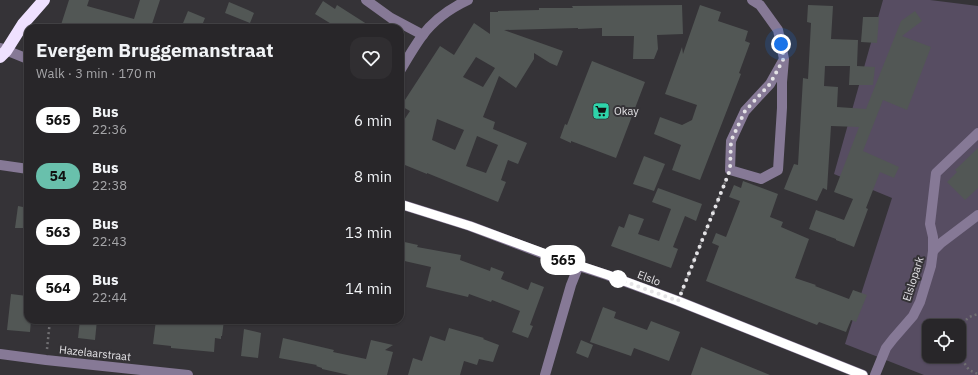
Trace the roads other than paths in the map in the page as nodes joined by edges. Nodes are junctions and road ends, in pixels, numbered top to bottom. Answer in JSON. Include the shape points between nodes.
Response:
{"nodes":[{"id":1,"x":44,"y":0,"type":"edge"},
{"id":2,"x":366,"y":0,"type":"edge"},
{"id":3,"x":468,"y":0,"type":"edge"},
{"id":4,"x":752,"y":0,"type":"edge"},
{"id":5,"x":402,"y":24,"type":"edge"},
{"id":6,"x":404,"y":25,"type":"edge"},
{"id":7,"x":423,"y":35,"type":"junction"},
{"id":8,"x":2,"y":52,"type":"edge"},
{"id":9,"x":24,"y":58,"type":"edge"},
{"id":10,"x":784,"y":58,"type":"junction"},
{"id":11,"x":404,"y":65,"type":"edge"},
{"id":12,"x":978,"y":133,"type":"edge"},
{"id":13,"x":0,"y":165,"type":"edge"},
{"id":14,"x":24,"y":168,"type":"edge"},
{"id":15,"x":404,"y":205,"type":"edge"},
{"id":16,"x":978,"y":215,"type":"edge"},
{"id":17,"x":933,"y":251,"type":"junction"},
{"id":18,"x":579,"y":265,"type":"junction"},
{"id":19,"x":0,"y":354,"type":"edge"},
{"id":20,"x":142,"y":373,"type":"edge"},
{"id":21,"x":188,"y":375,"type":"edge"},
{"id":22,"x":545,"y":375,"type":"edge"},
{"id":23,"x":863,"y":375,"type":"edge"},
{"id":24,"x":876,"y":375,"type":"edge"}],
"edges":[{"from":1,"to":8,"type":"highway"},
{"from":2,"to":5,"type":"street"},
{"from":3,"to":7,"type":"street","via":[[440,17]]},
{"from":4,"to":10,"type":"street","via":[[760,4],[778,30]]},
{"from":6,"to":7,"type":"street"},
{"from":7,"to":11,"type":"street"},
{"from":8,"to":9,"type":"street"},
{"from":10,"to":10,"type":"street","via":[[770,84],[745,111],[731,141],[730,170],[761,179],[778,170]]},
{"from":12,"to":17,"type":"street","name":"Elslopark","via":[[936,173],[930,224]]},
{"from":13,"to":14,"type":"street"},
{"from":15,"to":18,"type":"street","name":"Elslo"},
{"from":16,"to":17,"type":"street","name":"Elslopark"},
{"from":17,"to":24,"type":"street","name":"Elslopark","via":[[920,302],[913,316],[892,338]]},
{"from":18,"to":22,"type":"street"},
{"from":18,"to":23,"type":"street","name":"Elslo","via":[[678,301]]},
{"from":19,"to":20,"type":"street","name":"Hazelaarstraat"},
{"from":20,"to":21,"type":"street","name":"Hazelaarstraat"}]}
